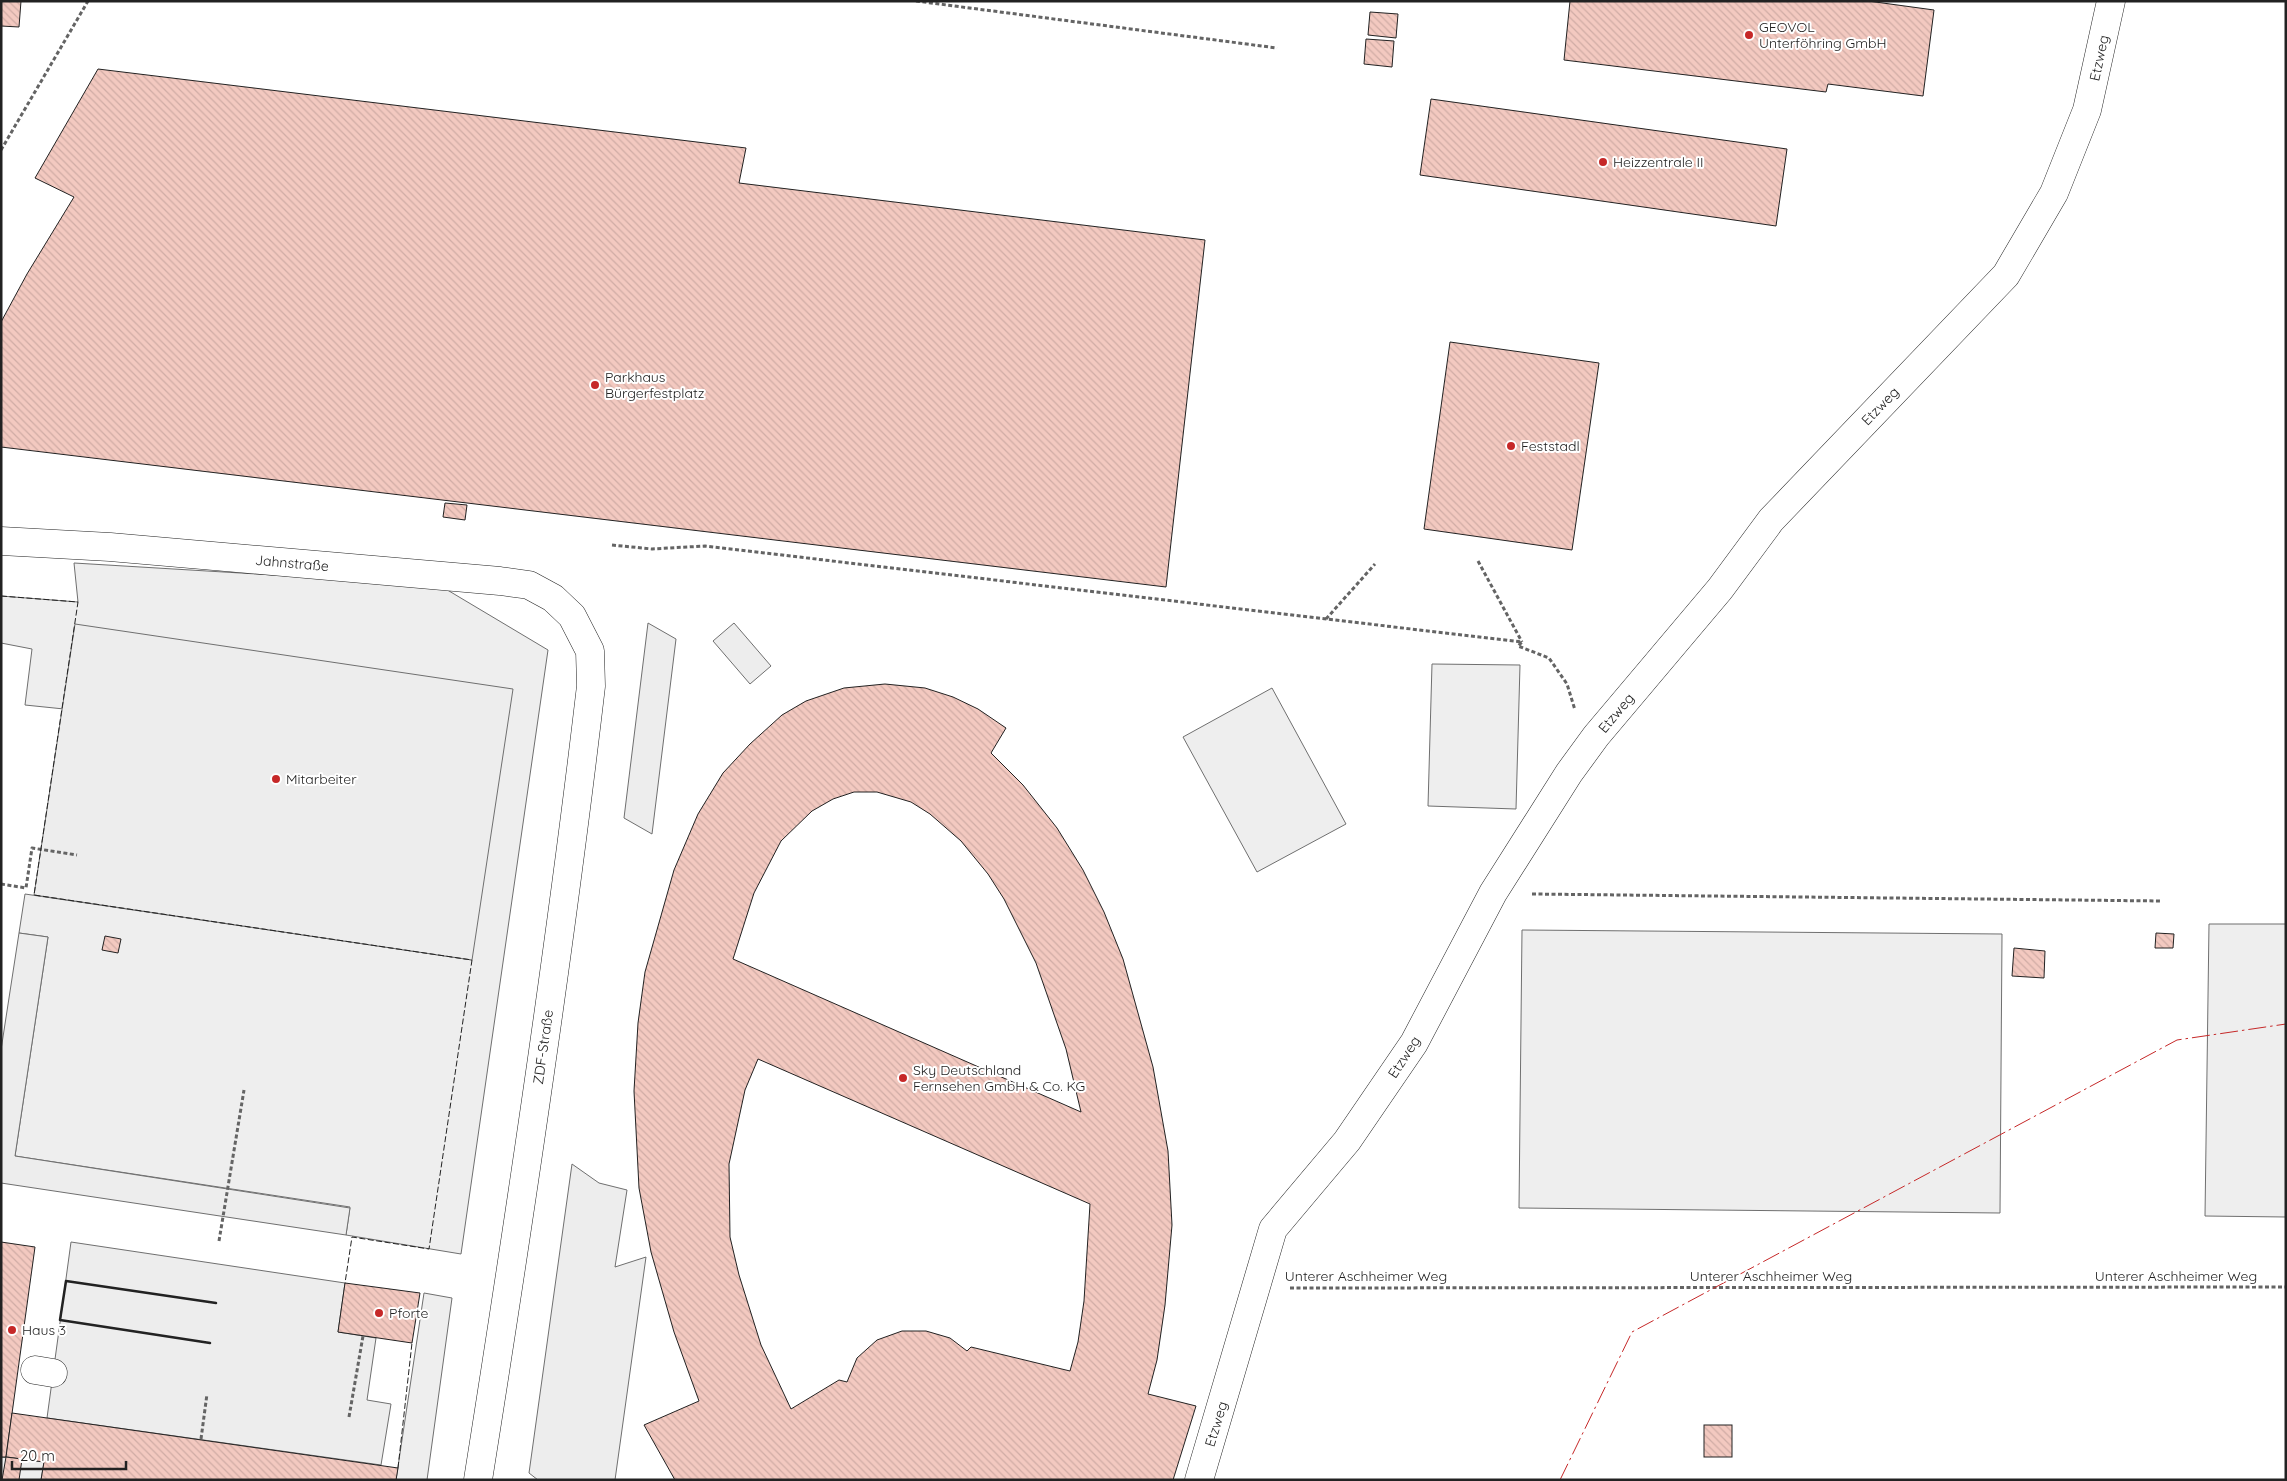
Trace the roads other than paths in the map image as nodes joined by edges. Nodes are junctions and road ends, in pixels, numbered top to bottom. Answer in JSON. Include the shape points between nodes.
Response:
{"nodes":[{"id":1,"x":2111,"y":1,"type":"edge"},
{"id":2,"x":1,"y":541,"type":"edge"},
{"id":3,"x":572,"y":616,"type":"joint"},
{"id":4,"x":478,"y":1480,"type":"edge"},
{"id":5,"x":1199,"y":1480,"type":"edge"}],
"edges":[{"from":1,"to":5,"type":"street","name":"Etzweg","via":[[2087,110],[2054,193],[2006,275],[1771,520],[1720,589],[1596,736],[1493,893],[1414,1044],[1347,1141],[1273,1229]]},
{"from":2,"to":3,"type":"street","name":"Jahnstraße","via":[[110,547],[500,581],[529,585],[553,598]]},
{"from":3,"to":4,"type":"street","name":"ZDF-Straße","via":[[590,651],[591,686],[510,1284]]}]}
